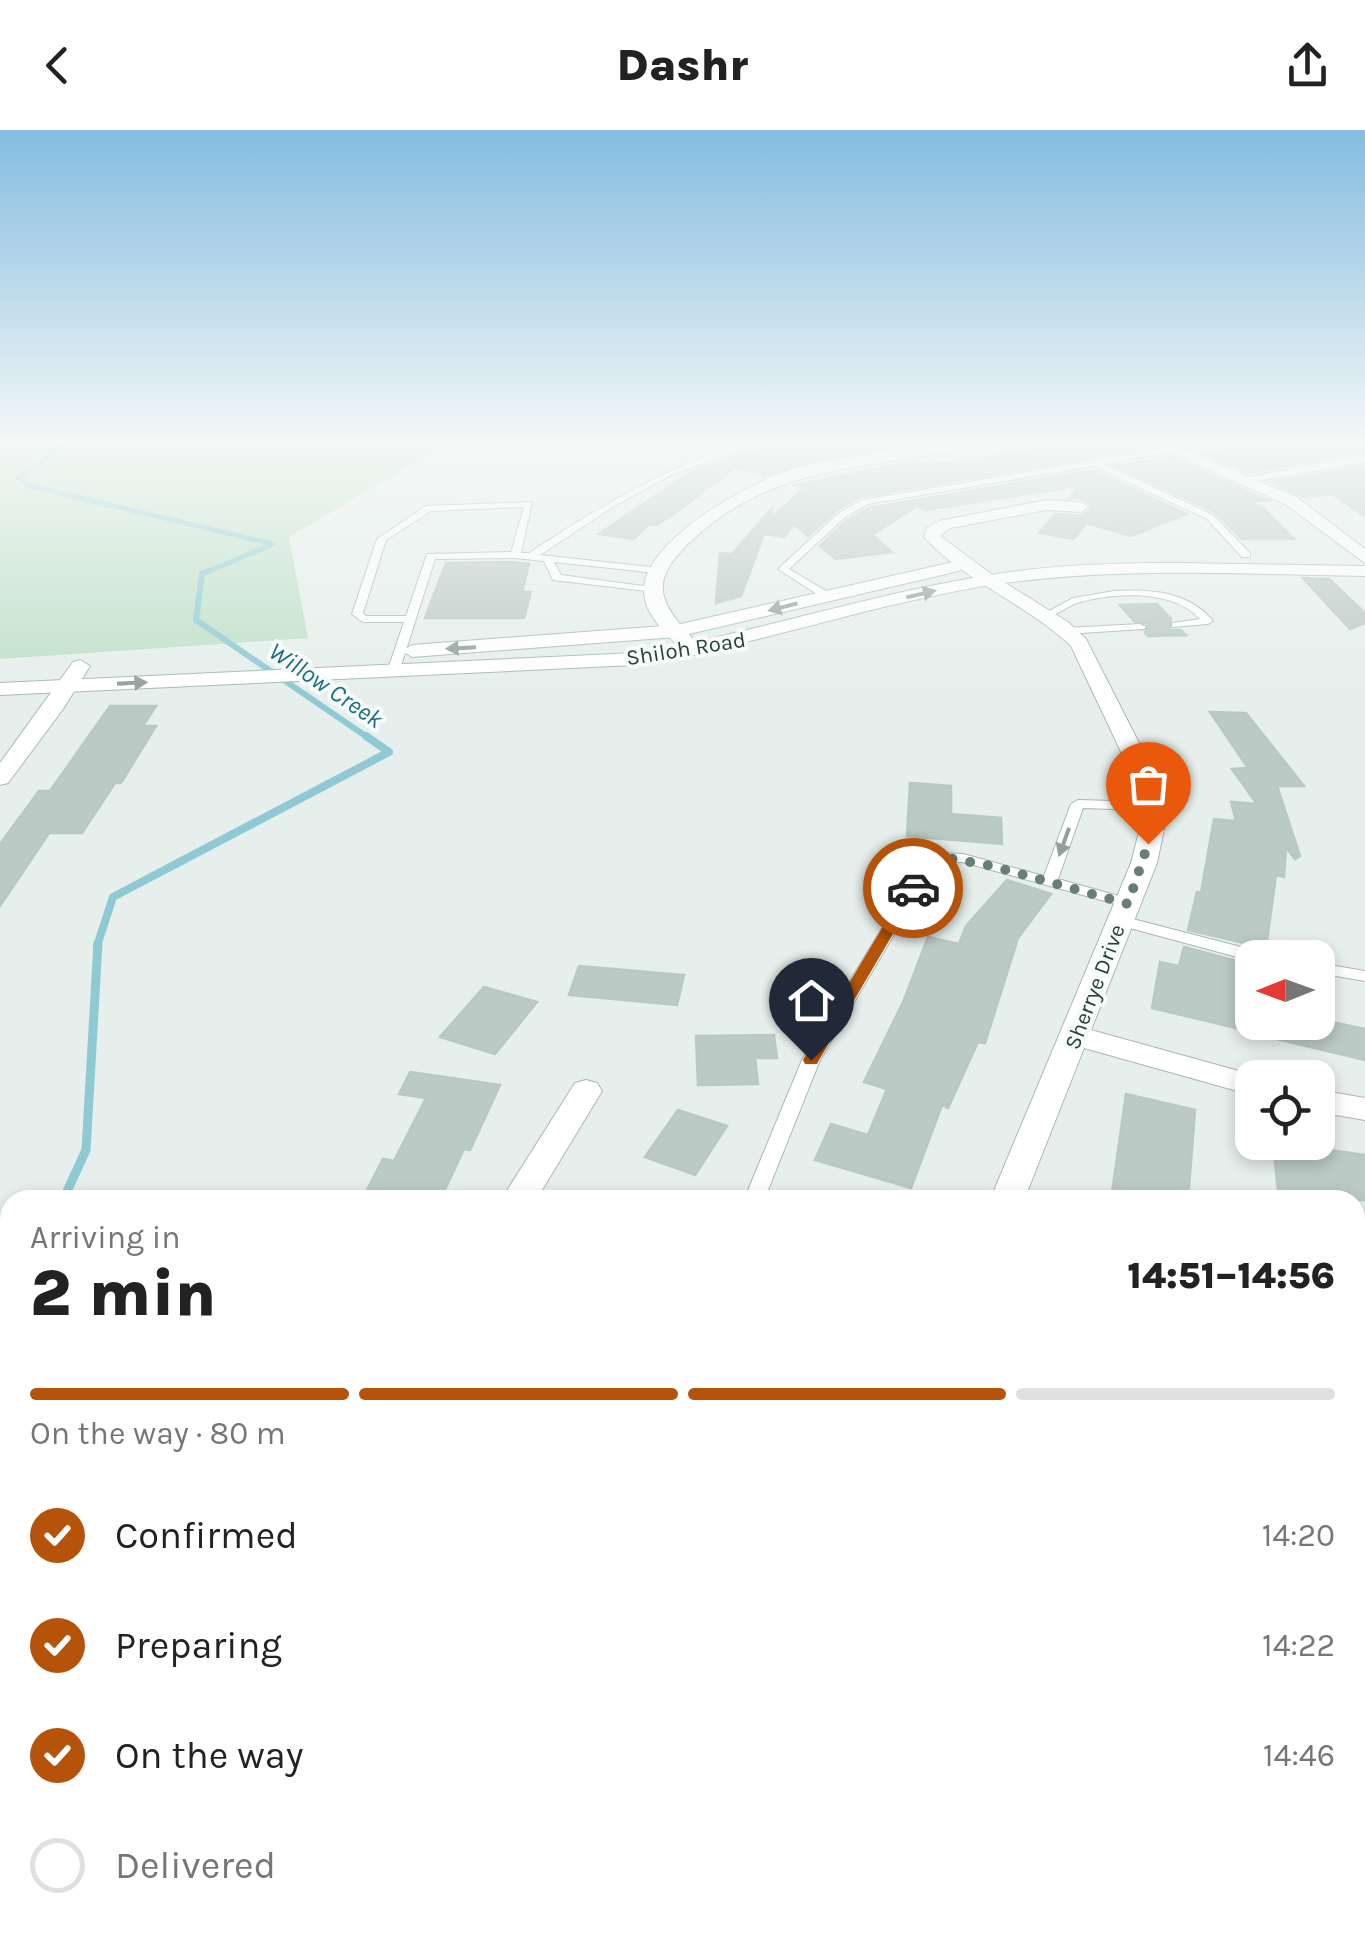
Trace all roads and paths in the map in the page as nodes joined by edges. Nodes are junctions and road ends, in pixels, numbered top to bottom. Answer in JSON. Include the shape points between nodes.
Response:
{"nodes":[{"id":1,"x":403,"y":525,"type":"edge"},
{"id":2,"x":523,"y":525,"type":"edge"},
{"id":3,"x":580,"y":525,"type":"edge"},
{"id":4,"x":704,"y":525,"type":"edge"},
{"id":5,"x":831,"y":525,"type":"edge"},
{"id":6,"x":943,"y":525,"type":"edge"},
{"id":7,"x":1218,"y":525,"type":"edge"},
{"id":8,"x":1333,"y":525,"type":"edge"},
{"id":9,"x":1246,"y":554,"type":"junction"},
{"id":10,"x":515,"y":555,"type":"junction"},
{"id":11,"x":530,"y":557,"type":"junction"},
{"id":12,"x":1365,"y":557,"type":"edge"},
{"id":13,"x":547,"y":558,"type":"junction"},
{"id":14,"x":966,"y":564,"type":"junction"},
{"id":15,"x":656,"y":570,"type":"junction"},
{"id":16,"x":1365,"y":571,"type":"edge"},
{"id":17,"x":988,"y":580,"type":"junction"},
{"id":18,"x":651,"y":590,"type":"junction"},
{"id":19,"x":826,"y":596,"type":"junction"},
{"id":20,"x":1044,"y":616,"type":"junction"},
{"id":21,"x":410,"y":620,"type":"junction"},
{"id":22,"x":1176,"y":625,"type":"dead end"},
{"id":23,"x":1140,"y":627,"type":"dead end"},
{"id":24,"x":676,"y":631,"type":"junction"},
{"id":25,"x":1066,"y":632,"type":"junction"},
{"id":26,"x":694,"y":651,"type":"junction"},
{"id":27,"x":396,"y":662,"type":"junction"},
{"id":28,"x":80,"y":666,"type":"junction"},
{"id":29,"x":0,"y":670,"type":"edge"},
{"id":30,"x":214,"y":670,"type":"junction"},
{"id":31,"x":68,"y":686,"type":"junction"},
{"id":32,"x":0,"y":689,"type":"edge"},
{"id":33,"x":0,"y":778,"type":"edge"},
{"id":34,"x":1153,"y":813,"type":"junction"},
{"id":35,"x":1050,"y":881,"type":"junction"},
{"id":36,"x":1124,"y":912,"type":"junction"},
{"id":37,"x":1235,"y":949,"type":"edge"},
{"id":38,"x":1335,"y":971,"type":"edge"},
{"id":39,"x":1365,"y":976,"type":"edge"},
{"id":40,"x":1076,"y":1036,"type":"junction"},
{"id":41,"x":1235,"y":1079,"type":"edge"},
{"id":42,"x":586,"y":1091,"type":"dead end"},
{"id":43,"x":1335,"y":1104,"type":"edge"},
{"id":44,"x":1365,"y":1110,"type":"edge"},
{"id":45,"x":524,"y":1190,"type":"edge"},
{"id":46,"x":758,"y":1190,"type":"edge"},
{"id":47,"x":1011,"y":1190,"type":"edge"}],
"edges":[{"from":1,"to":21,"type":"lane","via":[[382,540],[357,614]]},
{"from":2,"to":10,"type":"lane"},
{"from":3,"to":11,"type":"lane"},
{"from":4,"to":15,"type":"street"},
{"from":5,"to":19,"type":"lane","via":[[783,569]]},
{"from":6,"to":14,"type":"street","name":"Sherrye Drive","via":[[932,537]]},
{"from":7,"to":9,"type":"lane"},
{"from":8,"to":12,"type":"street"},
{"from":9,"to":12,"type":"street","name":"Shiloh Road"},
{"from":9,"to":14,"type":"street","name":"Shiloh Road"},
{"from":10,"to":11,"type":"lane"},
{"from":10,"to":21,"type":"lane","via":[[430,556]]},
{"from":11,"to":13,"type":"lane"},
{"from":13,"to":15,"type":"lane"},
{"from":13,"to":18,"type":"lane","via":[[557,578]]},
{"from":14,"to":17,"type":"street","name":"Sherrye Drive"},
{"from":14,"to":19,"type":"street","name":"Shiloh Road"},
{"from":15,"to":18,"type":"street"},
{"from":16,"to":17,"type":"street","name":"Shiloh Road","via":[[1072,570]]},
{"from":17,"to":20,"type":"street","name":"Sherrye Drive"},
{"from":26,"to":17,"type":"street","name":"Shiloh Road","one_way":true},
{"from":18,"to":24,"type":"street"},
{"from":19,"to":24,"type":"street","name":"Shiloh Road","one_way":true},
{"from":20,"to":22,"type":"lane","via":[[1078,600],[1146,595],[1175,597],[1199,608],[1208,621]]},
{"from":20,"to":25,"type":"street","name":"Sherrye Drive"},
{"from":21,"to":27,"type":"lane"},
{"from":23,"to":25,"type":"lane"},
{"from":24,"to":26,"type":"street"},
{"from":24,"to":27,"type":"street","name":"Shiloh Road","one_way":true},
{"from":25,"to":34,"type":"street","name":"Sherrye Drive","via":[[1091,664],[1144,768]]},
{"from":26,"to":27,"type":"street","name":"Shiloh Road","via":[[586,663]]},
{"from":27,"to":30,"type":"street","name":"Shiloh Road"},
{"from":28,"to":29,"type":"street","name":"Shiloh Road"},
{"from":28,"to":30,"type":"street","name":"Shiloh Road"},
{"from":28,"to":31,"type":"street"},
{"from":31,"to":30,"type":"street","name":"Shiloh Road","one_way":true},
{"from":31,"to":32,"type":"street","name":"Shiloh Road"},
{"from":31,"to":33,"type":"street"},
{"from":34,"to":35,"type":"lane","one_way":true,"via":[[1078,804]]},
{"from":34,"to":36,"type":"street","name":"Sherrye Drive","via":[[1144,863]]},
{"from":35,"to":36,"type":"lane"},
{"from":35,"to":46,"type":"lane","via":[[963,858],[943,857],[926,867],[811,1060]]},
{"from":36,"to":37,"type":"lane"},
{"from":36,"to":40,"type":"street","name":"Sherrye Drive"},
{"from":38,"to":39,"type":"lane"},
{"from":40,"to":41,"type":"street"},
{"from":40,"to":47,"type":"street","name":"Sherrye Drive"},
{"from":42,"to":45,"type":"street"},
{"from":43,"to":44,"type":"street"}]}
